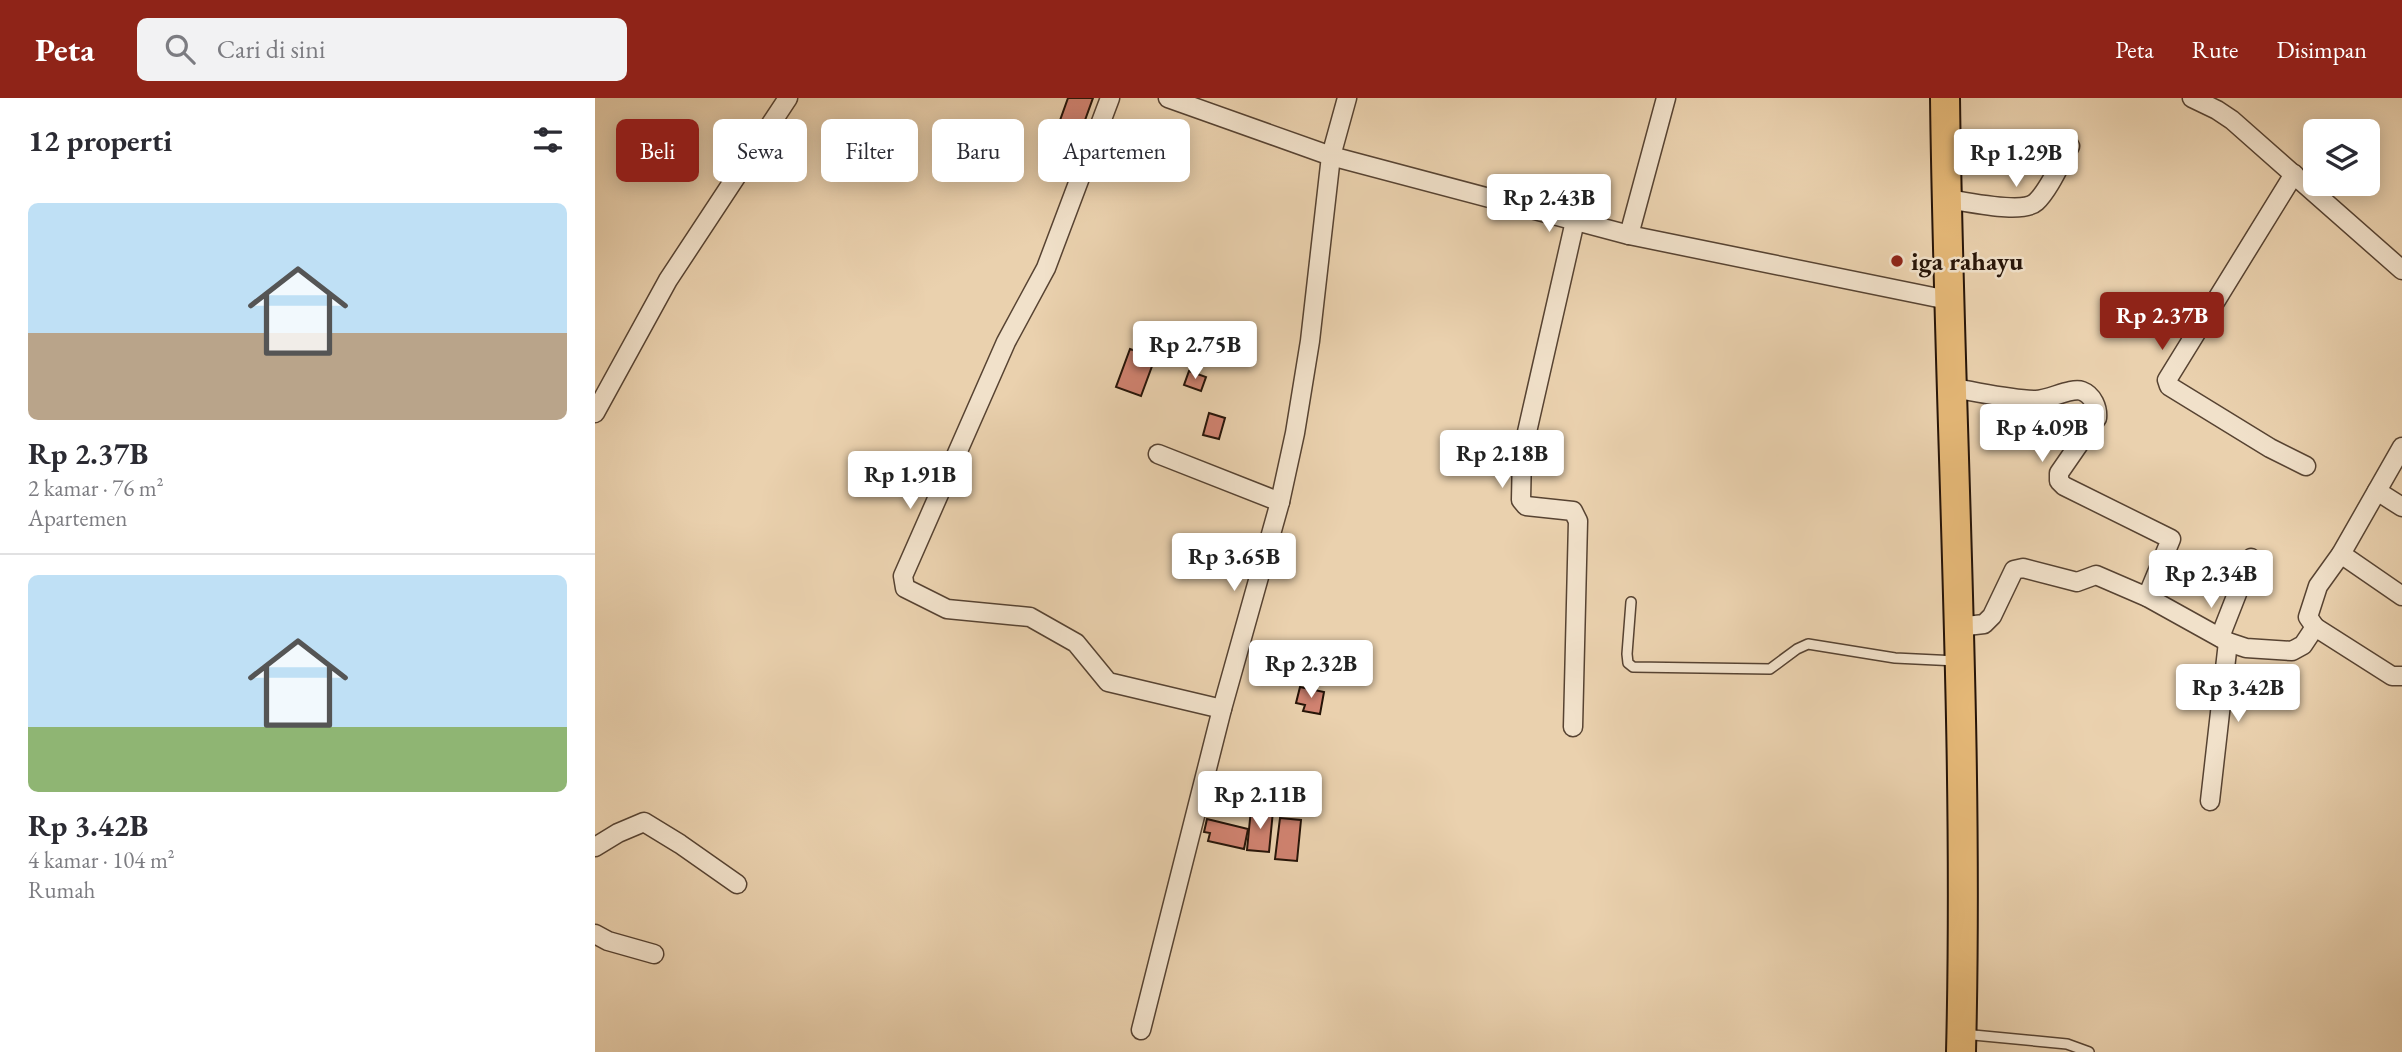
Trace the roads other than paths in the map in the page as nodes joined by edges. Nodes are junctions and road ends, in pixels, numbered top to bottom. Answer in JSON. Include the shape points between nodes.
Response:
{"nodes":[{"id":1,"x":788,"y":98,"type":"edge"},
{"id":2,"x":1109,"y":98,"type":"edge"},
{"id":3,"x":1168,"y":98,"type":"edge"},
{"id":4,"x":1223,"y":98,"type":"edge"},
{"id":5,"x":1347,"y":98,"type":"edge"},
{"id":6,"x":1666,"y":98,"type":"edge"},
{"id":7,"x":1945,"y":98,"type":"edge"},
{"id":8,"x":2192,"y":98,"type":"edge"},
{"id":9,"x":1217,"y":116,"type":"junction"},
{"id":10,"x":2070,"y":146,"type":"dead end"},
{"id":11,"x":1331,"y":156,"type":"junction"},
{"id":12,"x":2294,"y":174,"type":"junction"},
{"id":13,"x":1946,"y":199,"type":"junction"},
{"id":14,"x":1575,"y":221,"type":"junction"},
{"id":15,"x":1629,"y":235,"type":"junction"},
{"id":16,"x":2402,"y":271,"type":"edge"},
{"id":17,"x":1948,"y":300,"type":"junction"},
{"id":18,"x":1952,"y":388,"type":"junction"},
{"id":19,"x":595,"y":413,"type":"edge"},
{"id":20,"x":2402,"y":447,"type":"edge"},
{"id":21,"x":1158,"y":454,"type":"dead end"},
{"id":22,"x":2306,"y":466,"type":"dead end"},
{"id":23,"x":2377,"y":491,"type":"junction"},
{"id":24,"x":1280,"y":502,"type":"junction"},
{"id":25,"x":2402,"y":507,"type":"edge"},
{"id":26,"x":2341,"y":554,"type":"junction"},
{"id":27,"x":2251,"y":558,"type":"dead end"},
{"id":28,"x":2402,"y":596,"type":"edge"},
{"id":29,"x":2147,"y":597,"type":"junction"},
{"id":30,"x":1631,"y":602,"type":"dead end"},
{"id":31,"x":1958,"y":627,"type":"junction"},
{"id":32,"x":2315,"y":627,"type":"junction"},
{"id":33,"x":2224,"y":639,"type":"junction"},
{"id":34,"x":1959,"y":662,"type":"junction"},
{"id":35,"x":2402,"y":676,"type":"edge"},
{"id":36,"x":1222,"y":709,"type":"junction"},
{"id":37,"x":1573,"y":727,"type":"dead end"},
{"id":38,"x":2210,"y":801,"type":"dead end"},
{"id":39,"x":595,"y":847,"type":"edge"},
{"id":40,"x":737,"y":884,"type":"dead end"},
{"id":41,"x":595,"y":934,"type":"edge"},
{"id":42,"x":654,"y":954,"type":"dead end"},
{"id":43,"x":1141,"y":1030,"type":"dead end"},
{"id":44,"x":1961,"y":1043,"type":"edge"},
{"id":45,"x":2088,"y":1052,"type":"edge"}],
"edges":[{"from":1,"to":19,"type":"street","via":[[668,280]]},
{"from":2,"to":36,"type":"street","via":[[1046,268],[1006,342],[903,576],[905,588],[947,609],[1030,617],[1076,643],[1108,682]]},
{"from":3,"to":9,"type":"street"},
{"from":4,"to":9,"type":"street"},
{"from":5,"to":11,"type":"street"},
{"from":6,"to":15,"type":"street"},
{"from":7,"to":13,"type":"main road"},
{"from":8,"to":12,"type":"street","via":[[2232,120]]},
{"from":9,"to":11,"type":"street"},
{"from":10,"to":13,"type":"street","via":[[2039,199],[2028,207]]},
{"from":11,"to":14,"type":"street"},
{"from":11,"to":24,"type":"street","via":[[1310,341]]},
{"from":12,"to":16,"type":"street"},
{"from":12,"to":22,"type":"street","via":[[2167,380],[2180,393]]},
{"from":13,"to":17,"type":"main road"},
{"from":14,"to":15,"type":"street"},
{"from":14,"to":37,"type":"street","via":[[1522,454],[1521,500],[1526,506],[1573,511],[1578,520]]},
{"from":15,"to":17,"type":"street"},
{"from":17,"to":18,"type":"main road"},
{"from":18,"to":29,"type":"street","via":[[2033,400],[2075,391],[2089,397],[2097,418],[2059,479],[2064,486],[2171,539]]},
{"from":18,"to":31,"type":"main road"},
{"from":20,"to":23,"type":"street"},
{"from":21,"to":24,"type":"street"},
{"from":23,"to":25,"type":"street"},
{"from":23,"to":26,"type":"street"},
{"from":24,"to":36,"type":"street"},
{"from":26,"to":28,"type":"street"},
{"from":26,"to":32,"type":"street","via":[[2318,586],[2308,617]]},
{"from":27,"to":33,"type":"street"},
{"from":29,"to":31,"type":"street","via":[[2096,575],[2077,582],[2023,568],[2014,570],[1984,624]]},
{"from":29,"to":33,"type":"street"},
{"from":30,"to":34,"type":"lane","via":[[1626,654],[1633,667],[1770,669],[1808,644],[1895,658]]},
{"from":31,"to":34,"type":"main road"},
{"from":32,"to":33,"type":"street","via":[[2303,645],[2292,651],[2246,648]]},
{"from":32,"to":35,"type":"street","via":[[2392,676]]},
{"from":33,"to":38,"type":"street"},
{"from":34,"to":44,"type":"main road","via":[[1965,882]]},
{"from":36,"to":43,"type":"street"},
{"from":39,"to":40,"type":"street","via":[[644,822]]},
{"from":41,"to":42,"type":"street"},
{"from":44,"to":45,"type":"lane","via":[[2067,1044]]}]}
